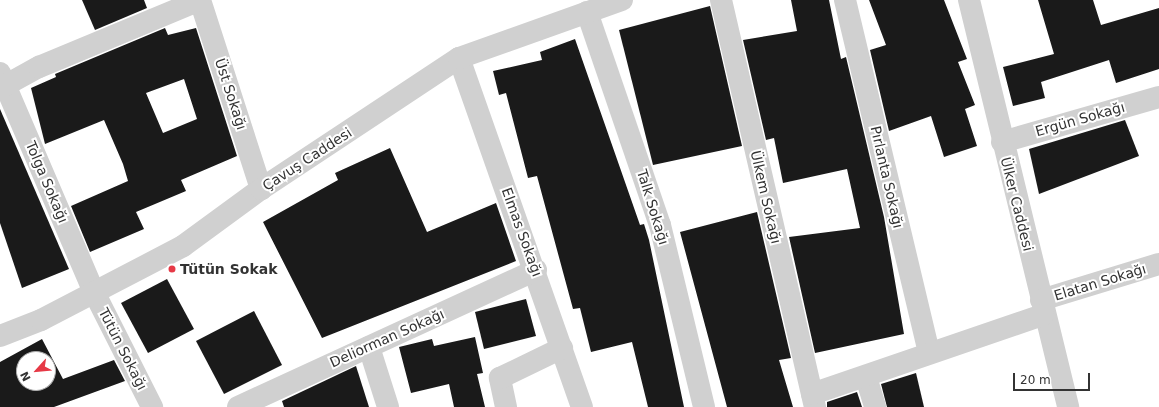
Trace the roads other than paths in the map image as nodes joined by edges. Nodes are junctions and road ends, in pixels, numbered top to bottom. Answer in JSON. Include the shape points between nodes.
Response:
{"nodes":[{"id":1,"x":200,"y":0,"type":"edge"},
{"id":2,"x":622,"y":0,"type":"edge"},
{"id":3,"x":721,"y":0,"type":"edge"},
{"id":4,"x":844,"y":0,"type":"edge"},
{"id":5,"x":969,"y":0,"type":"edge"},
{"id":6,"x":587,"y":12,"type":"junction"},
{"id":7,"x":459,"y":58,"type":"junction"},
{"id":8,"x":3,"y":79,"type":"edge"},
{"id":9,"x":1159,"y":97,"type":"edge"},
{"id":10,"x":1002,"y":142,"type":"junction"},
{"id":11,"x":261,"y":189,"type":"junction"},
{"id":12,"x":1159,"y":264,"type":"edge"},
{"id":13,"x":536,"y":270,"type":"junction"},
{"id":14,"x":94,"y":292,"type":"junction"},
{"id":15,"x":1042,"y":307,"type":"junction"},
{"id":16,"x":0,"y":336,"type":"edge"},
{"id":17,"x":369,"y":347,"type":"junction"},
{"id":18,"x":562,"y":348,"type":"junction"},
{"id":19,"x":929,"y":353,"type":"junction"},
{"id":20,"x":866,"y":377,"type":"junction"},
{"id":21,"x":813,"y":400,"type":"edge"},
{"id":22,"x":265,"y":401,"type":"edge"},
{"id":23,"x":152,"y":407,"type":"edge"},
{"id":24,"x":238,"y":407,"type":"edge"},
{"id":25,"x":388,"y":407,"type":"edge"},
{"id":26,"x":506,"y":407,"type":"edge"},
{"id":27,"x":582,"y":407,"type":"edge"},
{"id":28,"x":704,"y":407,"type":"edge"},
{"id":29,"x":874,"y":407,"type":"edge"},
{"id":30,"x":1068,"y":407,"type":"edge"}],
"edges":[{"from":1,"to":8,"type":"street","via":[[39,67]]},
{"from":1,"to":11,"type":"street","name":"Üst Sokağı"},
{"from":2,"to":6,"type":"street","name":"Çavuş Caddesi"},
{"from":3,"to":21,"type":"street","name":"Ülkem Sokağı"},
{"from":4,"to":19,"type":"street","name":"Pırlanta Sokağı"},
{"from":5,"to":10,"type":"street","name":"Ülker Caddesi"},
{"from":6,"to":7,"type":"street","name":"Çavuş Caddesi"},
{"from":6,"to":28,"type":"street","name":"Talk Sokağı","via":[[660,225]]},
{"from":7,"to":11,"type":"street","name":"Çavuş Caddesi"},
{"from":7,"to":13,"type":"street","name":"Elmas Sokağı"},
{"from":8,"to":14,"type":"street","name":"Tolga Sokağı"},
{"from":9,"to":10,"type":"street","name":"Ergün Sokağı"},
{"from":10,"to":15,"type":"street","name":"Ülker Caddesi"},
{"from":11,"to":14,"type":"street","name":"Çavuş Caddesi","via":[[183,246]]},
{"from":12,"to":15,"type":"street","name":"Elatan Sokağı"},
{"from":13,"to":17,"type":"street","name":"Deliorman Sokağı"},
{"from":13,"to":18,"type":"street","name":"Elmas Sokağı"},
{"from":14,"to":16,"type":"street","name":"Çavuş Caddesi","via":[[41,320]]},
{"from":14,"to":23,"type":"street","name":"Tütün Sokağı"},
{"from":15,"to":19,"type":"street","name":"Ülkem Sokağı"},
{"from":15,"to":30,"type":"street","name":"Ülker Caddesi"},
{"from":17,"to":22,"type":"street","name":"Deliorman Sokağı"},
{"from":17,"to":25,"type":"street"},
{"from":18,"to":26,"type":"street","via":[[500,378]]},
{"from":18,"to":27,"type":"street","name":"Elmas Sokağı"},
{"from":19,"to":20,"type":"street","name":"Ülkem Sokağı"},
{"from":20,"to":21,"type":"street","name":"Ülkem Sokağı"},
{"from":20,"to":29,"type":"street"},
{"from":22,"to":24,"type":"street","name":"Deliorman Sokağı"}]}
